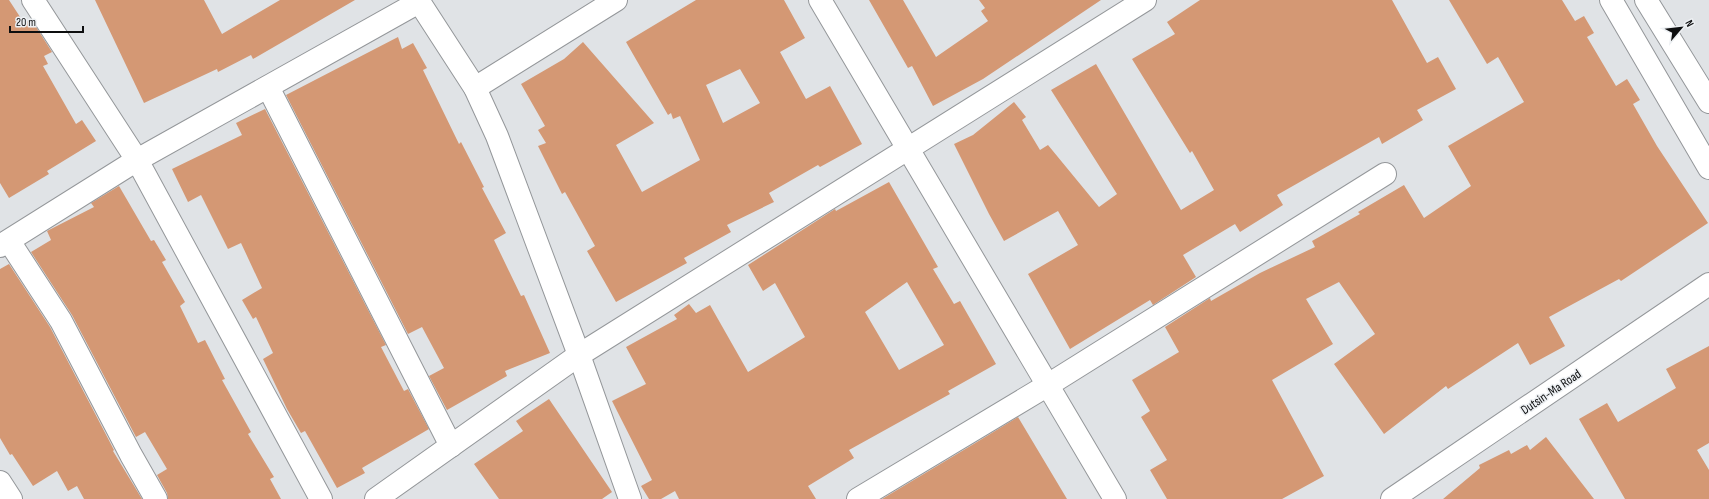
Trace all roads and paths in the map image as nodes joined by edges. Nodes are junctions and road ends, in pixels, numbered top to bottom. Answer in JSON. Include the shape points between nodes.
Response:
{"nodes":[{"id":1,"x":33,"y":0,"type":"edge"},
{"id":2,"x":616,"y":0,"type":"edge"},
{"id":3,"x":820,"y":0,"type":"edge"},
{"id":4,"x":1145,"y":0,"type":"edge"},
{"id":5,"x":1611,"y":0,"type":"edge"},
{"id":6,"x":1646,"y":0,"type":"edge"},
{"id":7,"x":419,"y":1,"type":"edge"},
{"id":8,"x":268,"y":87,"type":"junction"},
{"id":9,"x":475,"y":88,"type":"junction"},
{"id":10,"x":1709,"y":102,"type":"edge"},
{"id":11,"x":908,"y":150,"type":"junction"},
{"id":12,"x":137,"y":160,"type":"junction"},
{"id":13,"x":1709,"y":168,"type":"edge"},
{"id":14,"x":1385,"y":174,"type":"dead end"},
{"id":15,"x":4,"y":244,"type":"edge"},
{"id":16,"x":1709,"y":284,"type":"edge"},
{"id":17,"x":579,"y":355,"type":"junction"},
{"id":18,"x":1048,"y":385,"type":"junction"},
{"id":19,"x":451,"y":446,"type":"junction"},
{"id":20,"x":0,"y":482,"type":"edge"},
{"id":21,"x":11,"y":499,"type":"edge"},
{"id":22,"x":156,"y":499,"type":"edge"},
{"id":23,"x":321,"y":499,"type":"edge"},
{"id":24,"x":376,"y":499,"type":"edge"},
{"id":25,"x":630,"y":499,"type":"edge"},
{"id":26,"x":858,"y":499,"type":"edge"},
{"id":27,"x":1115,"y":499,"type":"edge"},
{"id":28,"x":1392,"y":499,"type":"edge"}],
"edges":[{"from":1,"to":12,"type":"street"},
{"from":2,"to":9,"type":"street"},
{"from":3,"to":11,"type":"street"},
{"from":4,"to":11,"type":"street"},
{"from":5,"to":13,"type":"street"},
{"from":6,"to":10,"type":"street"},
{"from":7,"to":8,"type":"street"},
{"from":7,"to":9,"type":"street"},
{"from":8,"to":12,"type":"street"},
{"from":8,"to":19,"type":"street"},
{"from":9,"to":17,"type":"street","via":[[497,136]]},
{"from":11,"to":17,"type":"street"},
{"from":11,"to":18,"type":"street"},
{"from":12,"to":15,"type":"street"},
{"from":12,"to":23,"type":"street"},
{"from":14,"to":18,"type":"street"},
{"from":15,"to":22,"type":"street","via":[[61,322],[130,455]]},
{"from":16,"to":28,"type":"street","name":"Dutsin-Ma Road"},
{"from":17,"to":19,"type":"street"},
{"from":17,"to":25,"type":"street"},
{"from":18,"to":26,"type":"street"},
{"from":18,"to":27,"type":"street"},
{"from":19,"to":24,"type":"street"},
{"from":20,"to":21,"type":"street"}]}
